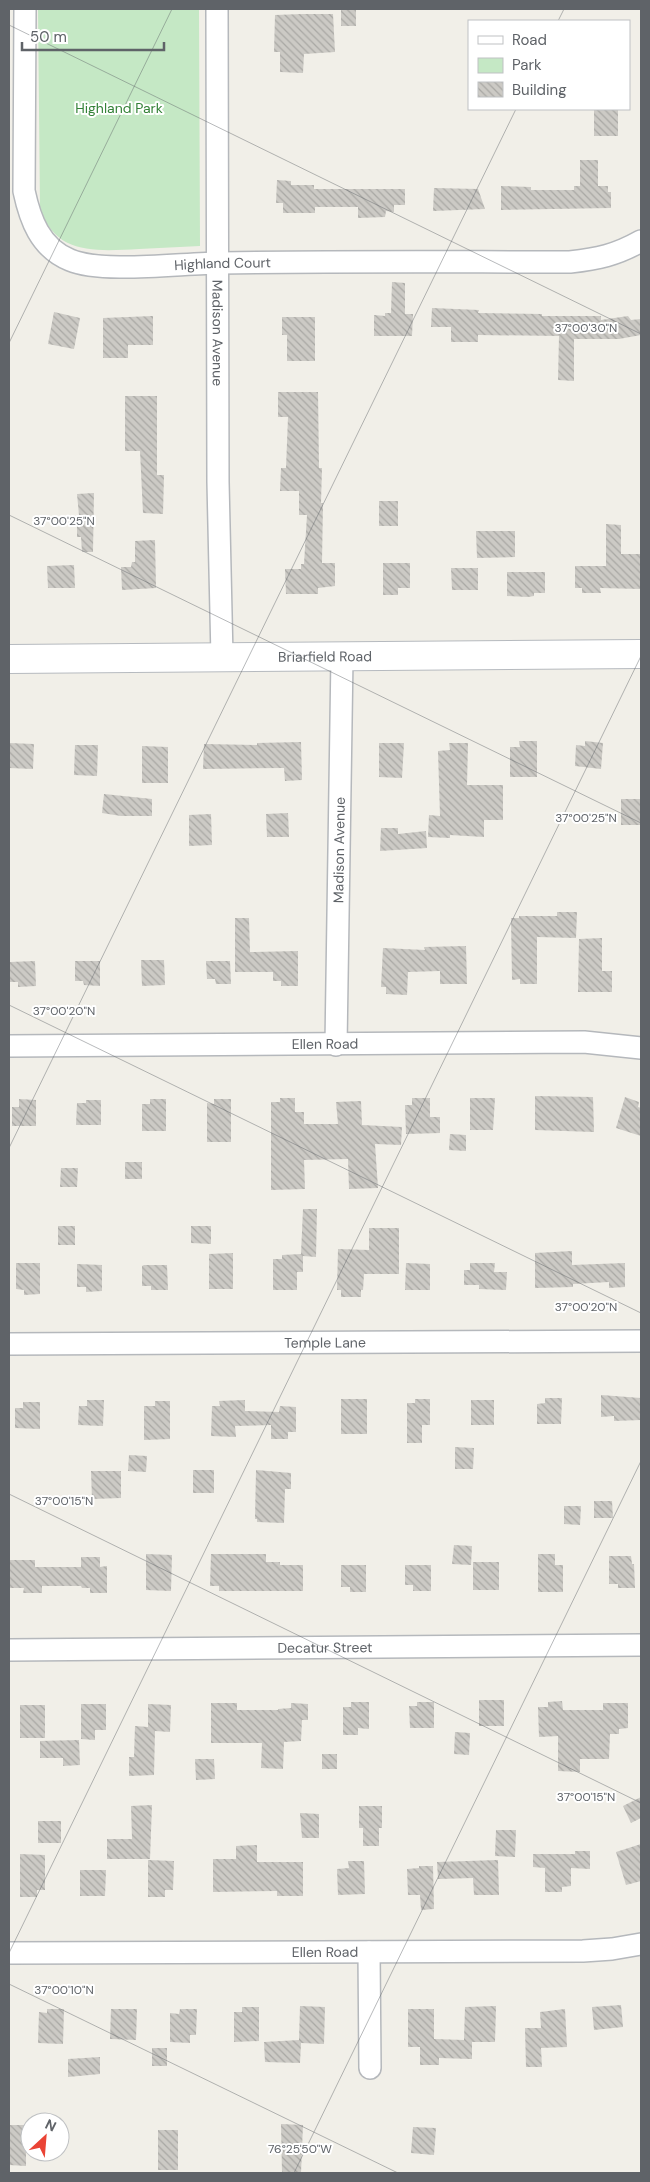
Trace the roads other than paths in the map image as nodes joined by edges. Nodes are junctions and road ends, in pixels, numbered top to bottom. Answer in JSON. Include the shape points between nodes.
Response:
{"nodes":[{"id":1,"x":26,"y":9,"type":"edge"},
{"id":2,"x":217,"y":9,"type":"edge"},
{"id":3,"x":641,"y":241,"type":"edge"},
{"id":4,"x":219,"y":263,"type":"junction"},
{"id":5,"x":641,"y":654,"type":"edge"},
{"id":6,"x":342,"y":656,"type":"junction"},
{"id":7,"x":222,"y":657,"type":"junction"},
{"id":8,"x":9,"y":659,"type":"edge"},
{"id":9,"x":336,"y":1045,"type":"junction"},
{"id":10,"x":9,"y":1046,"type":"edge"},
{"id":11,"x":641,"y":1048,"type":"edge"},
{"id":12,"x":641,"y":1341,"type":"edge"},
{"id":13,"x":9,"y":1344,"type":"edge"},
{"id":14,"x":641,"y":1645,"type":"edge"},
{"id":15,"x":9,"y":1650,"type":"edge"},
{"id":16,"x":641,"y":1944,"type":"edge"},
{"id":17,"x":368,"y":1952,"type":"junction"},
{"id":18,"x":9,"y":1953,"type":"edge"},
{"id":19,"x":370,"y":2068,"type":"dead end"}],
"edges":[{"from":1,"to":4,"type":"street","name":"Highland Court","via":[[24,191],[29,213],[45,242],[63,256],[83,264]]},
{"from":2,"to":4,"type":"street","name":"Madison Avenue"},
{"from":3,"to":4,"type":"street","name":"Highland Court","via":[[620,253],[570,262]]},
{"from":4,"to":7,"type":"street","name":"Madison Avenue","via":[[218,482]]},
{"from":5,"to":6,"type":"main road","name":"Briarfield Road"},
{"from":6,"to":7,"type":"main road","name":"Briarfield Road"},
{"from":6,"to":9,"type":"street","name":"Madison Avenue"},
{"from":7,"to":8,"type":"main road","name":"Briarfield Road"},
{"from":9,"to":10,"type":"street","name":"Ellen Road"},
{"from":9,"to":11,"type":"street","name":"Ellen Road","via":[[584,1042]]},
{"from":12,"to":13,"type":"street","name":"Temple Lane"},
{"from":14,"to":15,"type":"street","name":"Decatur Street"},
{"from":16,"to":17,"type":"street","name":"Ellen Road","via":[[582,1952]]},
{"from":17,"to":18,"type":"street","name":"Ellen Road"},
{"from":17,"to":19,"type":"street"}]}
